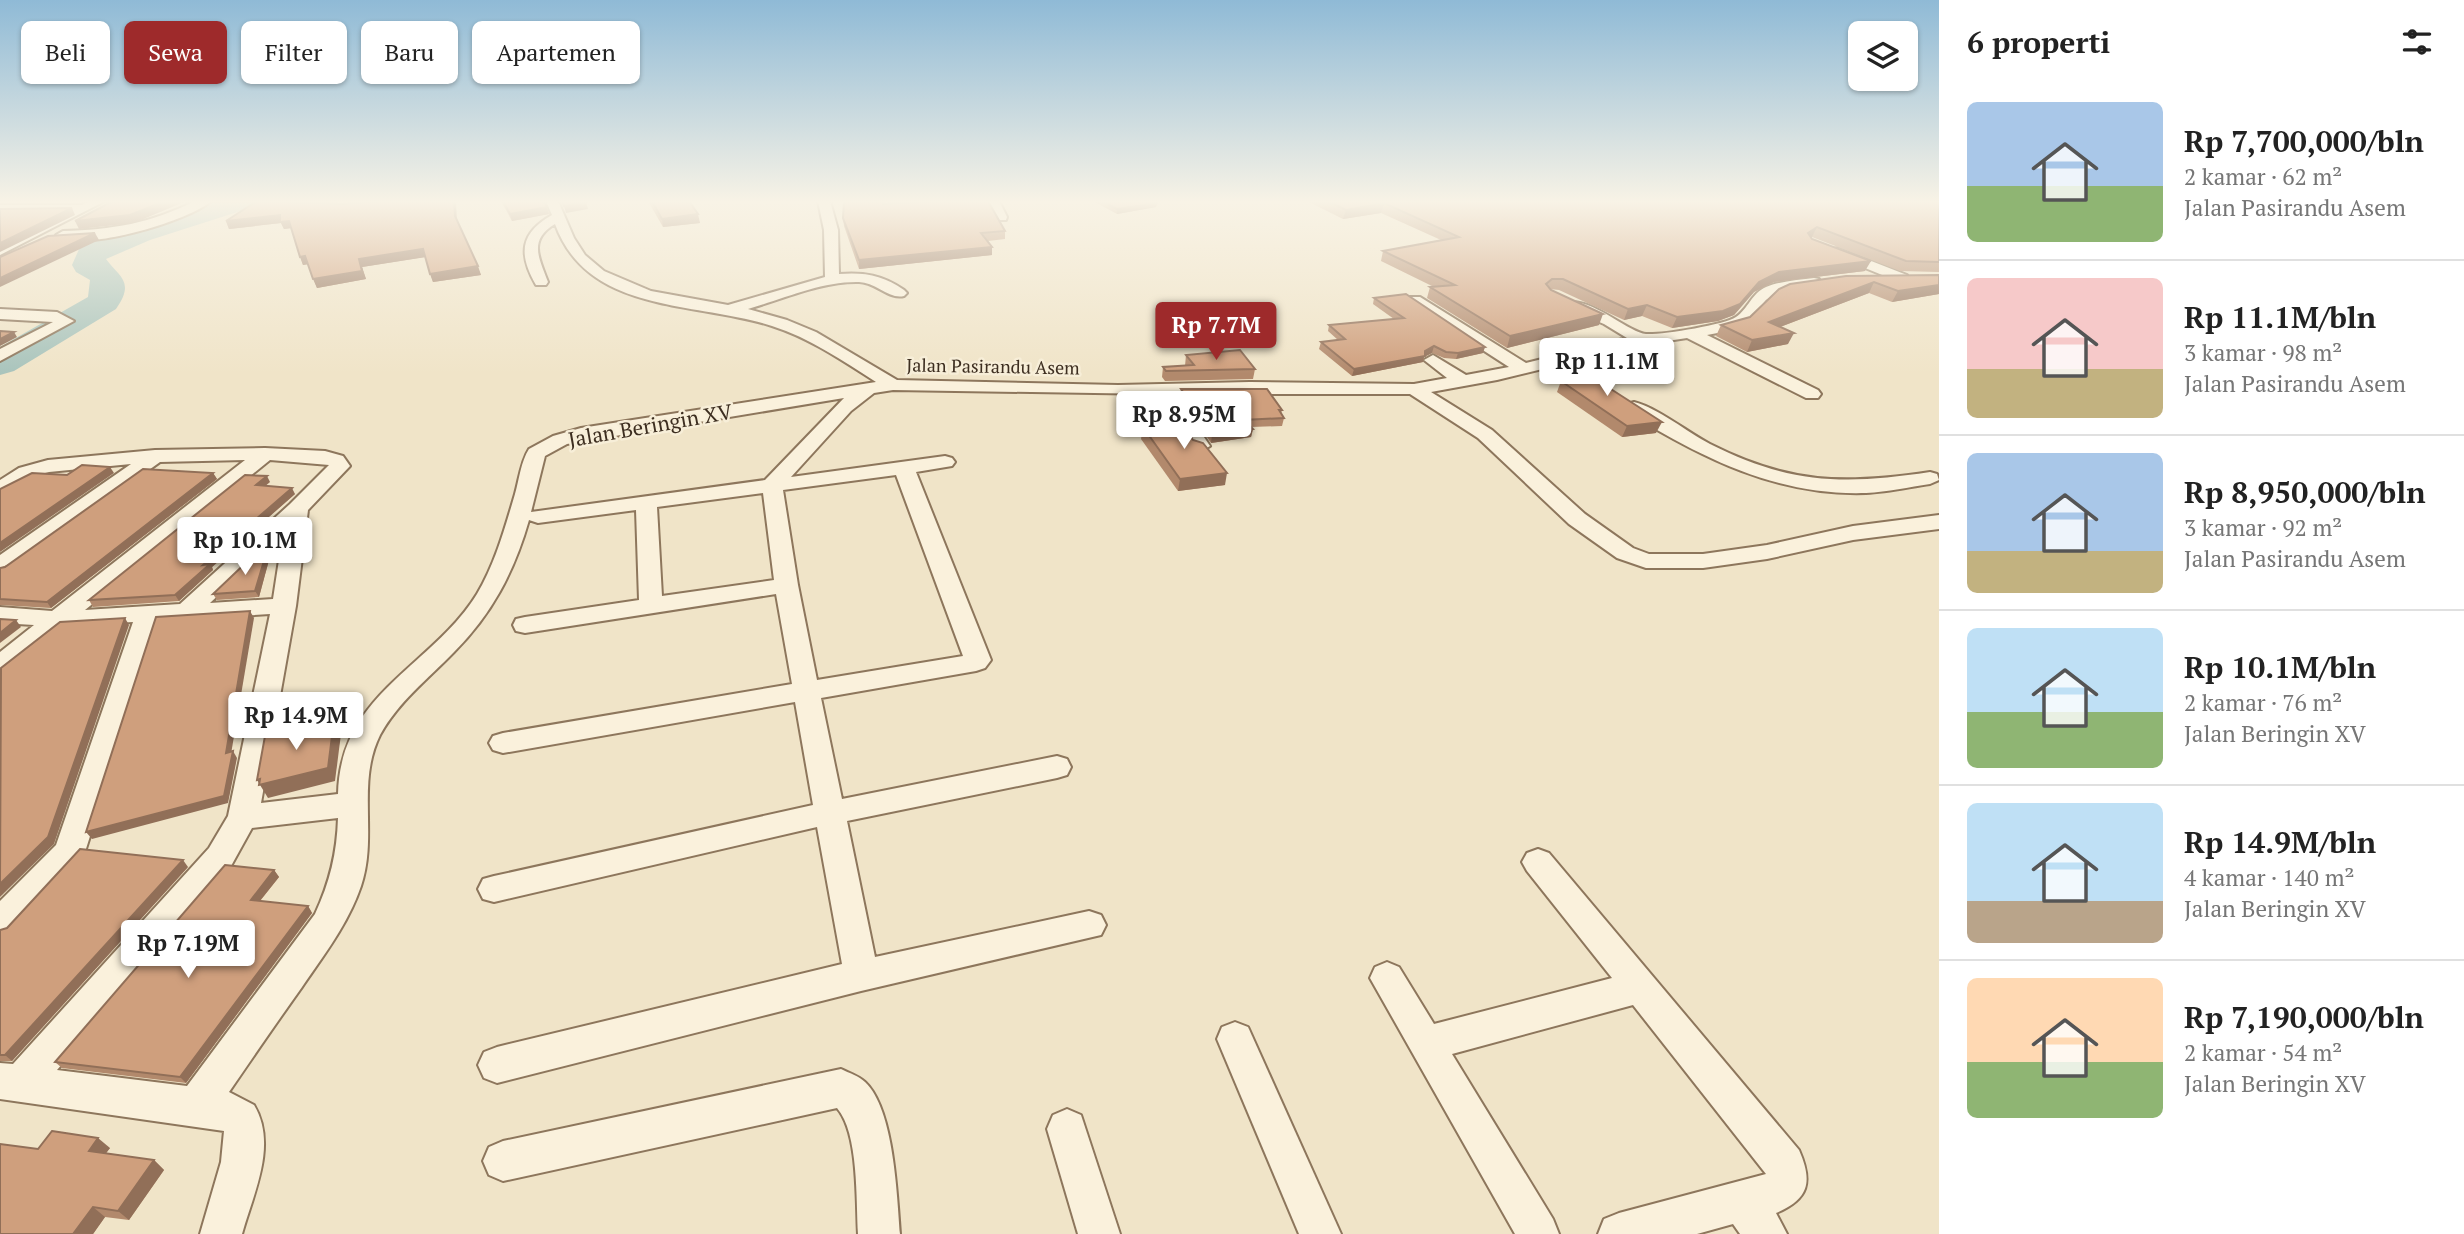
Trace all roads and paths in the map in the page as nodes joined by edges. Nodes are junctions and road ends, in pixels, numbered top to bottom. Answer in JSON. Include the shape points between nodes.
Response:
{"nodes":[{"id":1,"x":532,"y":259,"type":"edge"},
{"id":2,"x":580,"y":259,"type":"edge"},
{"id":3,"x":832,"y":259,"type":"edge"},
{"id":4,"x":1857,"y":259,"type":"edge"},
{"id":5,"x":1858,"y":278,"type":"edge"},
{"id":6,"x":832,"y":279,"type":"junction"},
{"id":7,"x":1829,"y":281,"type":"edge"},
{"id":8,"x":541,"y":282,"type":"dead end"},
{"id":9,"x":899,"y":293,"type":"dead end"},
{"id":10,"x":1558,"y":299,"type":"edge"},
{"id":11,"x":1415,"y":300,"type":"edge"},
{"id":12,"x":728,"y":310,"type":"junction"},
{"id":13,"x":0,"y":314,"type":"edge"},
{"id":14,"x":1692,"y":334,"type":"junction"},
{"id":15,"x":1641,"y":340,"type":"junction"},
{"id":16,"x":0,"y":356,"type":"edge"},
{"id":17,"x":1560,"y":359,"type":"junction"},
{"id":18,"x":1433,"y":360,"type":"dead end"},
{"id":19,"x":1524,"y":369,"type":"junction"},
{"id":20,"x":1580,"y":373,"type":"edge"},
{"id":21,"x":1464,"y":382,"type":"junction"},
{"id":22,"x":882,"y":386,"type":"junction"},
{"id":23,"x":1414,"y":389,"type":"junction"},
{"id":24,"x":1163,"y":390,"type":"junction"},
{"id":25,"x":1812,"y":394,"type":"dead end"},
{"id":26,"x":1620,"y":400,"type":"edge"},
{"id":27,"x":844,"y":407,"type":"junction"},
{"id":28,"x":590,"y":442,"type":"dead end"},
{"id":29,"x":1200,"y":446,"type":"edge"},
{"id":30,"x":265,"y":454,"type":"junction"},
{"id":31,"x":155,"y":456,"type":"junction"},
{"id":32,"x":945,"y":462,"type":"dead end"},
{"id":33,"x":904,"y":468,"type":"junction"},
{"id":34,"x":772,"y":485,"type":"junction"},
{"id":35,"x":0,"y":489,"type":"edge"},
{"id":36,"x":1939,"y":499,"type":"edge"},
{"id":37,"x":646,"y":503,"type":"junction"},
{"id":38,"x":298,"y":509,"type":"junction"},
{"id":39,"x":538,"y":517,"type":"dead end"},
{"id":40,"x":1939,"y":522,"type":"edge"},
{"id":41,"x":0,"y":566,"type":"edge"},
{"id":42,"x":786,"y":585,"type":"junction"},
{"id":43,"x":284,"y":606,"type":"junction"},
{"id":44,"x":651,"y":606,"type":"junction"},
{"id":45,"x":186,"y":612,"type":"junction"},
{"id":46,"x":148,"y":614,"type":"junction"},
{"id":47,"x":0,"y":615,"type":"edge"},
{"id":48,"x":58,"y":619,"type":"junction"},
{"id":49,"x":525,"y":625,"type":"dead end"},
{"id":50,"x":1,"y":666,"type":"edge"},
{"id":51,"x":806,"y":690,"type":"junction"},
{"id":52,"x":503,"y":743,"type":"dead end"},
{"id":53,"x":1058,"y":767,"type":"dead end"},
{"id":54,"x":355,"y":804,"type":"junction"},
{"id":55,"x":829,"y":813,"type":"junction"},
{"id":56,"x":243,"y":817,"type":"junction"},
{"id":57,"x":1538,"y":862,"type":"dead end"},
{"id":58,"x":494,"y":889,"type":"dead end"},
{"id":59,"x":0,"y":923,"type":"edge"},
{"id":60,"x":1089,"y":925,"type":"dead end"},
{"id":61,"x":862,"y":975,"type":"junction"},
{"id":62,"x":1387,"y":978,"type":"dead end"},
{"id":63,"x":1640,"y":987,"type":"junction"},
{"id":64,"x":1235,"y":1039,"type":"dead end"},
{"id":65,"x":1425,"y":1044,"type":"junction"},
{"id":66,"x":498,"y":1065,"type":"dead end"},
{"id":67,"x":10,"y":1083,"type":"edge"},
{"id":68,"x":195,"y":1107,"type":"junction"},
{"id":69,"x":1068,"y":1129,"type":"dead end"},
{"id":70,"x":503,"y":1161,"type":"dead end"},
{"id":71,"x":1741,"y":1200,"type":"junction"},
{"id":72,"x":220,"y":1234,"type":"edge"},
{"id":73,"x":879,"y":1234,"type":"edge"},
{"id":74,"x":1099,"y":1234,"type":"edge"},
{"id":75,"x":1320,"y":1234,"type":"edge"},
{"id":76,"x":1538,"y":1234,"type":"edge"},
{"id":77,"x":1619,"y":1234,"type":"edge"},
{"id":78,"x":1766,"y":1234,"type":"edge"}],
"edges":[{"from":1,"to":8,"type":"street"},
{"from":2,"to":12,"type":"street","name":"Jalan Pasirandu Asem","via":[[597,274],[619,284],[677,302]]},
{"from":3,"to":6,"type":"street"},
{"from":4,"to":5,"type":"street","via":[[1911,278]]},
{"from":6,"to":9,"type":"street","via":[[882,280]]},
{"from":6,"to":12,"type":"street"},
{"from":7,"to":14,"type":"street","name":"Jalan Pasirandu Asem","via":[[1771,290],[1735,325]]},
{"from":10,"to":15,"type":"street"},
{"from":11,"to":19,"type":"street"},
{"from":12,"to":22,"type":"street","name":"Jalan Pasirandu Asem","via":[[805,333]]},
{"from":13,"to":16,"type":"street","via":[[66,321]]},
{"from":14,"to":15,"type":"street","name":"Jalan Pasirandu Asem"},
{"from":14,"to":25,"type":"street"},
{"from":15,"to":17,"type":"street","name":"Jalan Pasirandu Asem"},
{"from":17,"to":19,"type":"street","name":"Jalan Pasirandu Asem"},
{"from":17,"to":20,"type":"street"},
{"from":18,"to":21,"type":"street"},
{"from":19,"to":21,"type":"street","name":"Jalan Pasirandu Asem"},
{"from":21,"to":23,"type":"street","name":"Jalan Pasirandu Asem"},
{"from":22,"to":24,"type":"street","name":"Jalan Pasirandu Asem"},
{"from":22,"to":27,"type":"street"},
{"from":22,"to":54,"type":"street","name":"Jalan Beringin XV","via":[[581,434],[536,453],[496,579],[466,625],[384,705],[356,762]]},
{"from":23,"to":24,"type":"street","name":"Jalan Pasirandu Asem"},
{"from":23,"to":40,"type":"street","via":[[1485,434],[1577,519],[1625,553],[1646,561],[1703,561]]},
{"from":24,"to":29,"type":"street"},
{"from":26,"to":36,"type":"street","via":[[1692,444],[1770,476],[1813,485],[1868,487],[1921,480]]},
{"from":27,"to":28,"type":"street"},
{"from":27,"to":34,"type":"street"},
{"from":30,"to":31,"type":"street"},
{"from":30,"to":38,"type":"street","via":[[325,457],[340,466]]},
{"from":30,"to":48,"type":"street"},
{"from":31,"to":35,"type":"street","via":[[48,466],[26,472]]},
{"from":31,"to":41,"type":"street"},
{"from":32,"to":33,"type":"street"},
{"from":33,"to":34,"type":"street"},
{"from":33,"to":51,"type":"street","via":[[977,661]]},
{"from":34,"to":37,"type":"street"},
{"from":34,"to":42,"type":"street"},
{"from":37,"to":39,"type":"street"},
{"from":37,"to":44,"type":"street"},
{"from":38,"to":43,"type":"street"},
{"from":38,"to":45,"type":"street"},
{"from":42,"to":44,"type":"street"},
{"from":42,"to":51,"type":"street"},
{"from":43,"to":45,"type":"street"},
{"from":43,"to":56,"type":"street"},
{"from":44,"to":49,"type":"street"},
{"from":45,"to":46,"type":"street"},
{"from":46,"to":48,"type":"street"},
{"from":46,"to":59,"type":"street","via":[[69,852]]},
{"from":47,"to":48,"type":"street"},
{"from":48,"to":50,"type":"street"},
{"from":51,"to":52,"type":"street"},
{"from":51,"to":55,"type":"street"},
{"from":53,"to":55,"type":"street"},
{"from":54,"to":56,"type":"street"},
{"from":54,"to":68,"type":"street","name":"Jalan Beringin XV","via":[[345,885],[327,924]]},
{"from":55,"to":58,"type":"street"},
{"from":55,"to":61,"type":"street"},
{"from":56,"to":67,"type":"street","via":[[220,857]]},
{"from":57,"to":63,"type":"street"},
{"from":60,"to":61,"type":"street"},
{"from":61,"to":66,"type":"street"},
{"from":62,"to":65,"type":"street"},
{"from":63,"to":65,"type":"street"},
{"from":63,"to":71,"type":"street","via":[[1786,1164],[1787,1183],[1776,1192]]},
{"from":64,"to":75,"type":"street"},
{"from":65,"to":76,"type":"street"},
{"from":67,"to":68,"type":"street"},
{"from":68,"to":72,"type":"street","via":[[226,1110],[243,1125],[244,1149]]},
{"from":69,"to":74,"type":"street"},
{"from":70,"to":73,"type":"street","via":[[841,1088],[854,1095],[864,1115]]},
{"from":71,"to":77,"type":"street"},
{"from":71,"to":78,"type":"street"}]}
